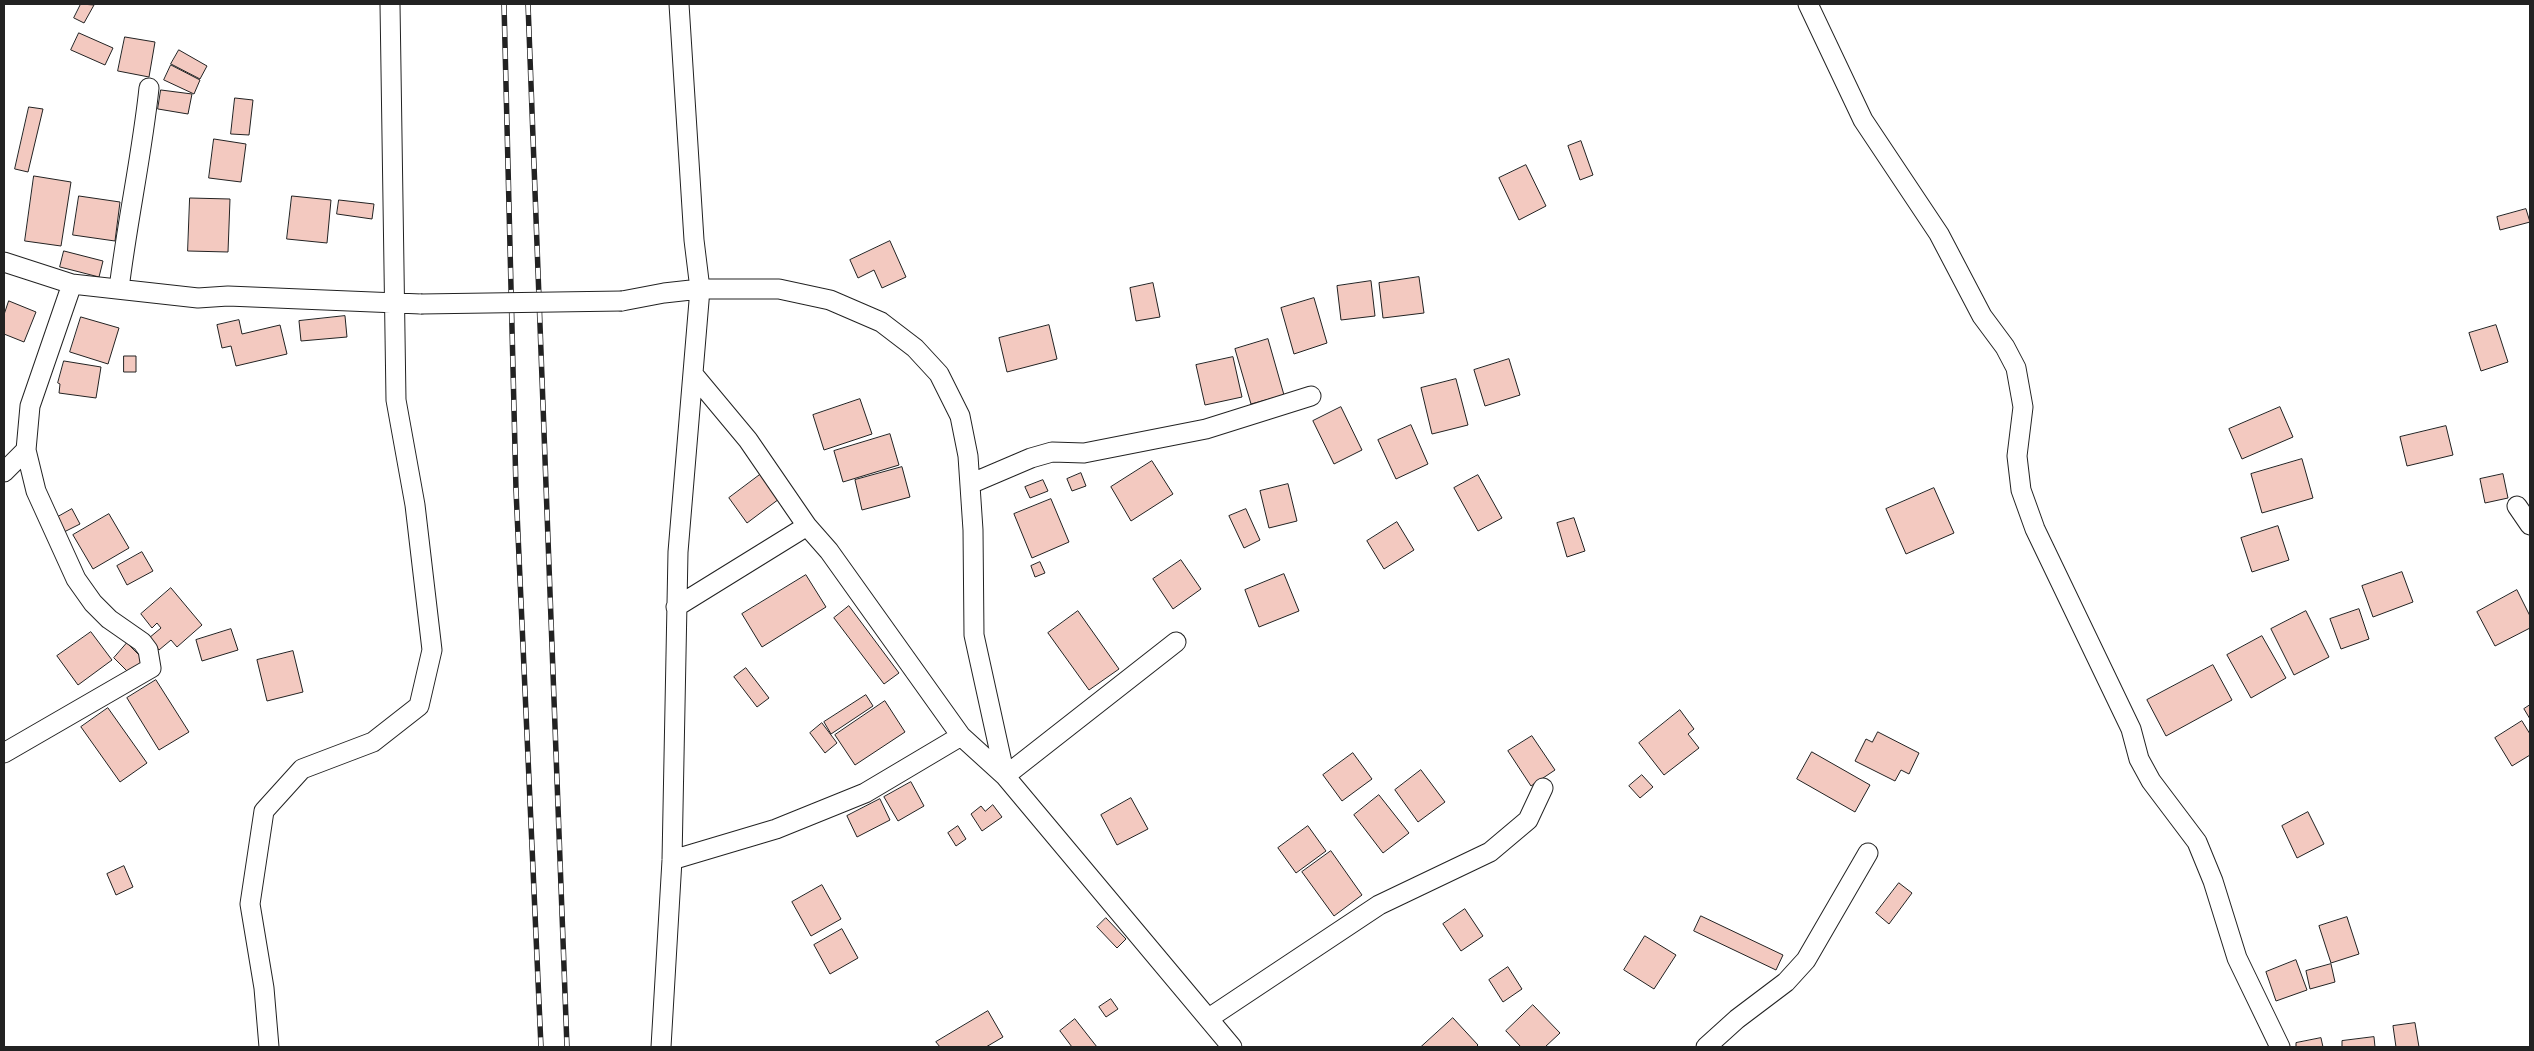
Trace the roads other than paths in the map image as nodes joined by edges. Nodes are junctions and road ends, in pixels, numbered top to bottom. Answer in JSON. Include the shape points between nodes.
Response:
{"nodes":[{"id":1,"x":390,"y":4,"type":"edge"},
{"id":2,"x":679,"y":4,"type":"edge"},
{"id":3,"x":1808,"y":4,"type":"edge"},
{"id":4,"x":149,"y":88,"type":"dead end"},
{"id":5,"x":4,"y":262,"type":"edge"},
{"id":6,"x":72,"y":284,"type":"junction"},
{"id":7,"x":700,"y":289,"type":"junction"},
{"id":8,"x":119,"y":290,"type":"junction"},
{"id":9,"x":396,"y":303,"type":"junction"},
{"id":10,"x":693,"y":374,"type":"junction"},
{"id":11,"x":1311,"y":396,"type":"dead end"},
{"id":12,"x":26,"y":450,"type":"junction"},
{"id":13,"x":4,"y":472,"type":"edge"},
{"id":14,"x":970,"y":484,"type":"junction"},
{"id":15,"x":2518,"y":506,"type":"dead end"},
{"id":16,"x":2530,"y":524,"type":"edge"},
{"id":17,"x":807,"y":526,"type":"junction"},
{"id":18,"x":676,"y":607,"type":"junction"},
{"id":19,"x":1176,"y":642,"type":"dead end"},
{"id":20,"x":961,"y":736,"type":"junction"},
{"id":21,"x":4,"y":752,"type":"edge"},
{"id":22,"x":1005,"y":776,"type":"junction"},
{"id":23,"x":1543,"y":788,"type":"dead end"},
{"id":24,"x":1868,"y":853,"type":"dead end"},
{"id":25,"x":672,"y":860,"type":"junction"},
{"id":26,"x":1209,"y":1018,"type":"junction"},
{"id":27,"x":270,"y":1047,"type":"edge"},
{"id":28,"x":661,"y":1047,"type":"edge"},
{"id":29,"x":1232,"y":1047,"type":"edge"},
{"id":30,"x":1706,"y":1047,"type":"edge"},
{"id":31,"x":2280,"y":1047,"type":"edge"}],
"edges":[{"from":1,"to":9,"type":"street"},
{"from":2,"to":7,"type":"street"},
{"from":3,"to":31,"type":"street","via":[[1864,120],[1938,234],[1982,316],[2005,346],[2016,368],[2023,407],[2017,456],[2021,490],[2035,529],[2130,729],[2139,759],[2151,781],[2196,842],[2213,880],[2237,958]]},
{"from":4,"to":8,"type":"street"},
{"from":5,"to":6,"type":"street"},
{"from":6,"to":8,"type":"street"},
{"from":6,"to":12,"type":"street","via":[[30,406]]},
{"from":7,"to":9,"type":"street","bridge":true,"via":[[622,301]]},
{"from":7,"to":10,"type":"street"},
{"from":7,"to":14,"type":"street","via":[[779,289],[830,300],[881,322],[915,348],[939,374],[960,416]]},
{"from":8,"to":9,"type":"street","via":[[198,298],[228,296]]},
{"from":9,"to":27,"type":"street","via":[[396,400],[415,505],[432,650],[419,706],[373,742],[302,769],[264,811],[250,904]]},
{"from":10,"to":17,"type":"street","via":[[748,440]]},
{"from":10,"to":18,"type":"street"},
{"from":11,"to":14,"type":"street","via":[[1206,429],[1084,453],[1052,452]]},
{"from":12,"to":13,"type":"street"},
{"from":12,"to":21,"type":"street","via":[[36,491],[76,579],[92,603],[142,642],[148,650],[150,668]]},
{"from":14,"to":22,"type":"street","via":[[974,635]]},
{"from":15,"to":16,"type":"street"},
{"from":17,"to":18,"type":"street"},
{"from":17,"to":20,"type":"street","via":[[829,551]]},
{"from":18,"to":25,"type":"street"},
{"from":19,"to":22,"type":"street"},
{"from":20,"to":22,"type":"street"},
{"from":20,"to":25,"type":"street","via":[[865,793],[776,829]]},
{"from":22,"to":26,"type":"street"},
{"from":23,"to":26,"type":"street","via":[[1528,820],[1490,852],[1379,905]]},
{"from":24,"to":30,"type":"street","via":[[1806,960],[1786,982]]},
{"from":25,"to":28,"type":"street"},
{"from":26,"to":29,"type":"street"}]}
